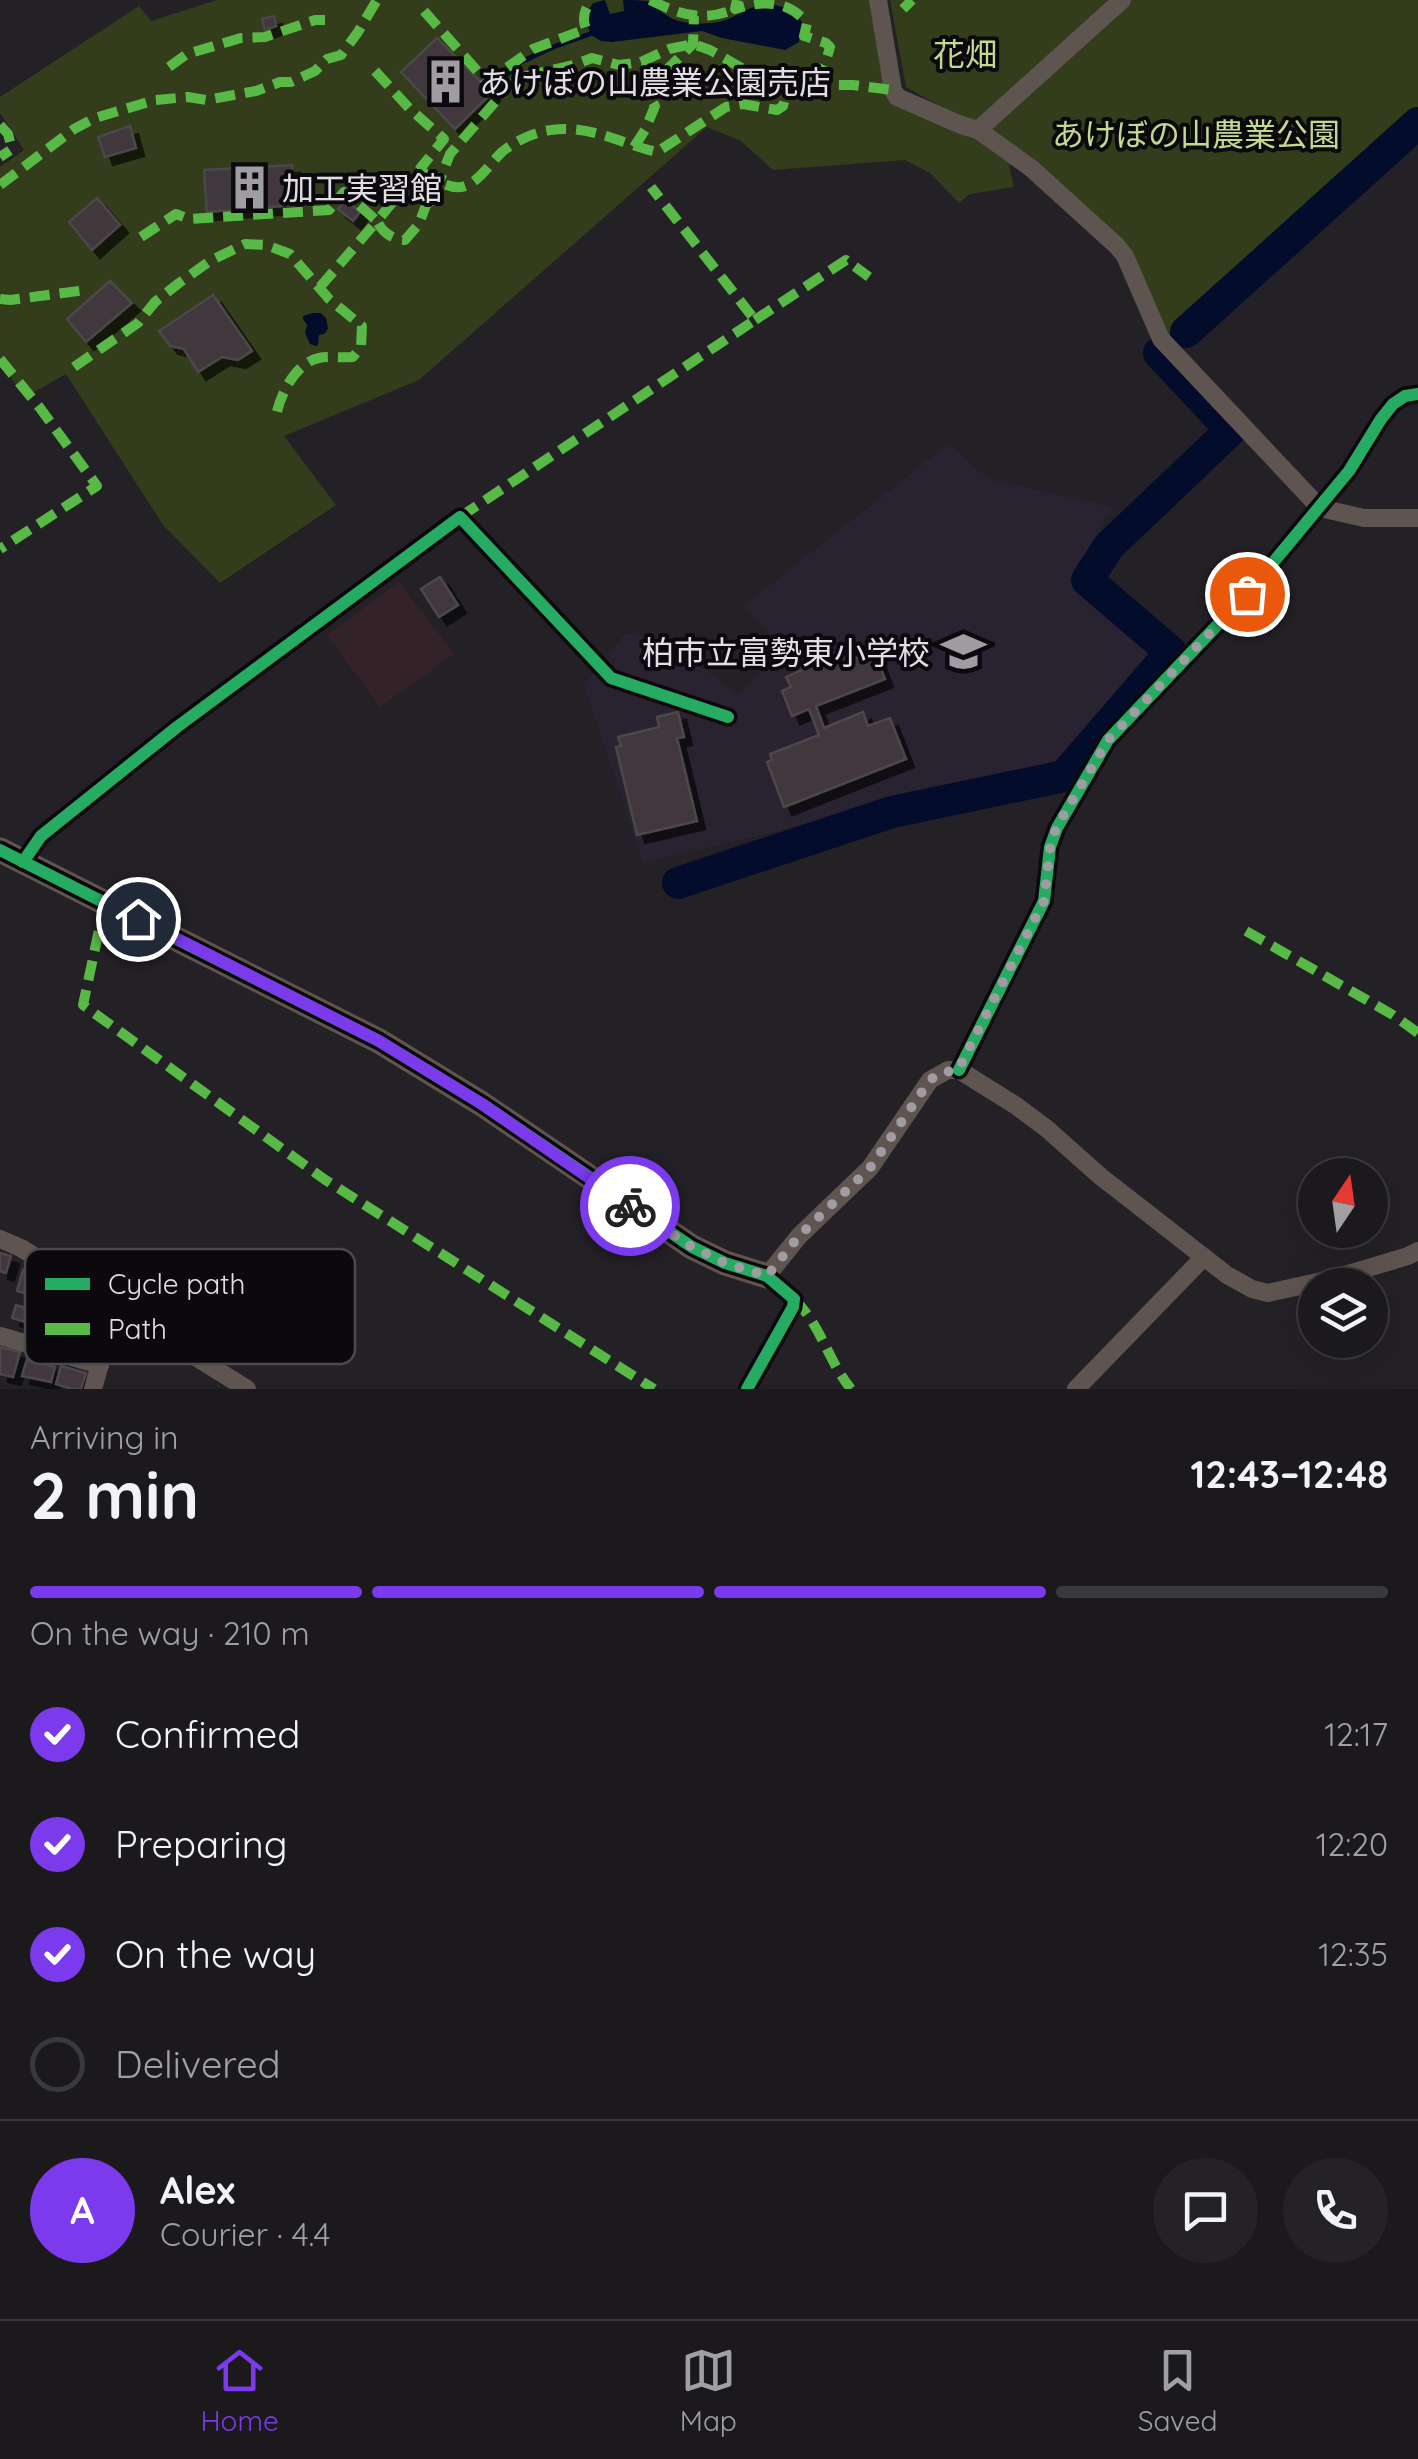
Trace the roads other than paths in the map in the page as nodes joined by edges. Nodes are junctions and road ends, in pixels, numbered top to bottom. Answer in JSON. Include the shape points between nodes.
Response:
{"nodes":[{"id":1,"x":878,"y":0,"type":"edge"},
{"id":2,"x":1122,"y":0,"type":"edge"},
{"id":3,"x":978,"y":130,"type":"junction"},
{"id":4,"x":1418,"y":394,"type":"edge"},
{"id":5,"x":1320,"y":508,"type":"junction"},
{"id":6,"x":1418,"y":518,"type":"edge"},
{"id":7,"x":728,"y":717,"type":"dead end"},
{"id":8,"x":11,"y":856,"type":"edge"},
{"id":9,"x":958,"y":1070,"type":"junction"},
{"id":10,"x":0,"y":1239,"type":"edge"},
{"id":11,"x":25,"y":1250,"type":"edge"},
{"id":12,"x":1418,"y":1251,"type":"edge"},
{"id":13,"x":1204,"y":1256,"type":"junction"},
{"id":14,"x":767,"y":1276,"type":"junction"},
{"id":15,"x":0,"y":1336,"type":"edge"},
{"id":16,"x":25,"y":1343,"type":"edge"},
{"id":17,"x":97,"y":1364,"type":"edge"},
{"id":18,"x":207,"y":1364,"type":"edge"},
{"id":19,"x":100,"y":1365,"type":"joint"},
{"id":20,"x":93,"y":1389,"type":"edge"},
{"id":21,"x":247,"y":1389,"type":"edge"},
{"id":22,"x":747,"y":1389,"type":"edge"},
{"id":23,"x":1076,"y":1389,"type":"edge"}],
"edges":[{"from":1,"to":3,"type":"street","via":[[896,97]]},
{"from":2,"to":3,"type":"street"},
{"from":3,"to":5,"type":"street","via":[[1117,246],[1161,339]]},
{"from":4,"to":5,"type":"street","via":[[1393,404]]},
{"from":5,"to":6,"type":"street","via":[[1364,518]]},
{"from":5,"to":9,"type":"street","via":[[1108,740],[1056,828],[1044,901]]},
{"from":7,"to":8,"type":"street","via":[[611,678],[460,517]]},
{"from":8,"to":14,"type":"street","via":[[379,1041],[692,1247]]},
{"from":9,"to":13,"type":"street","via":[[1016,1104]]},
{"from":9,"to":14,"type":"street","via":[[930,1080],[870,1168]]},
{"from":10,"to":11,"type":"street"},
{"from":12,"to":13,"type":"street","via":[[1268,1293]]},
{"from":13,"to":23,"type":"street"},
{"from":14,"to":22,"type":"street","via":[[794,1299],[793,1307]]},
{"from":15,"to":16,"type":"street"},
{"from":17,"to":19,"type":"street"},
{"from":18,"to":21,"type":"street"},
{"from":19,"to":20,"type":"street"}]}
